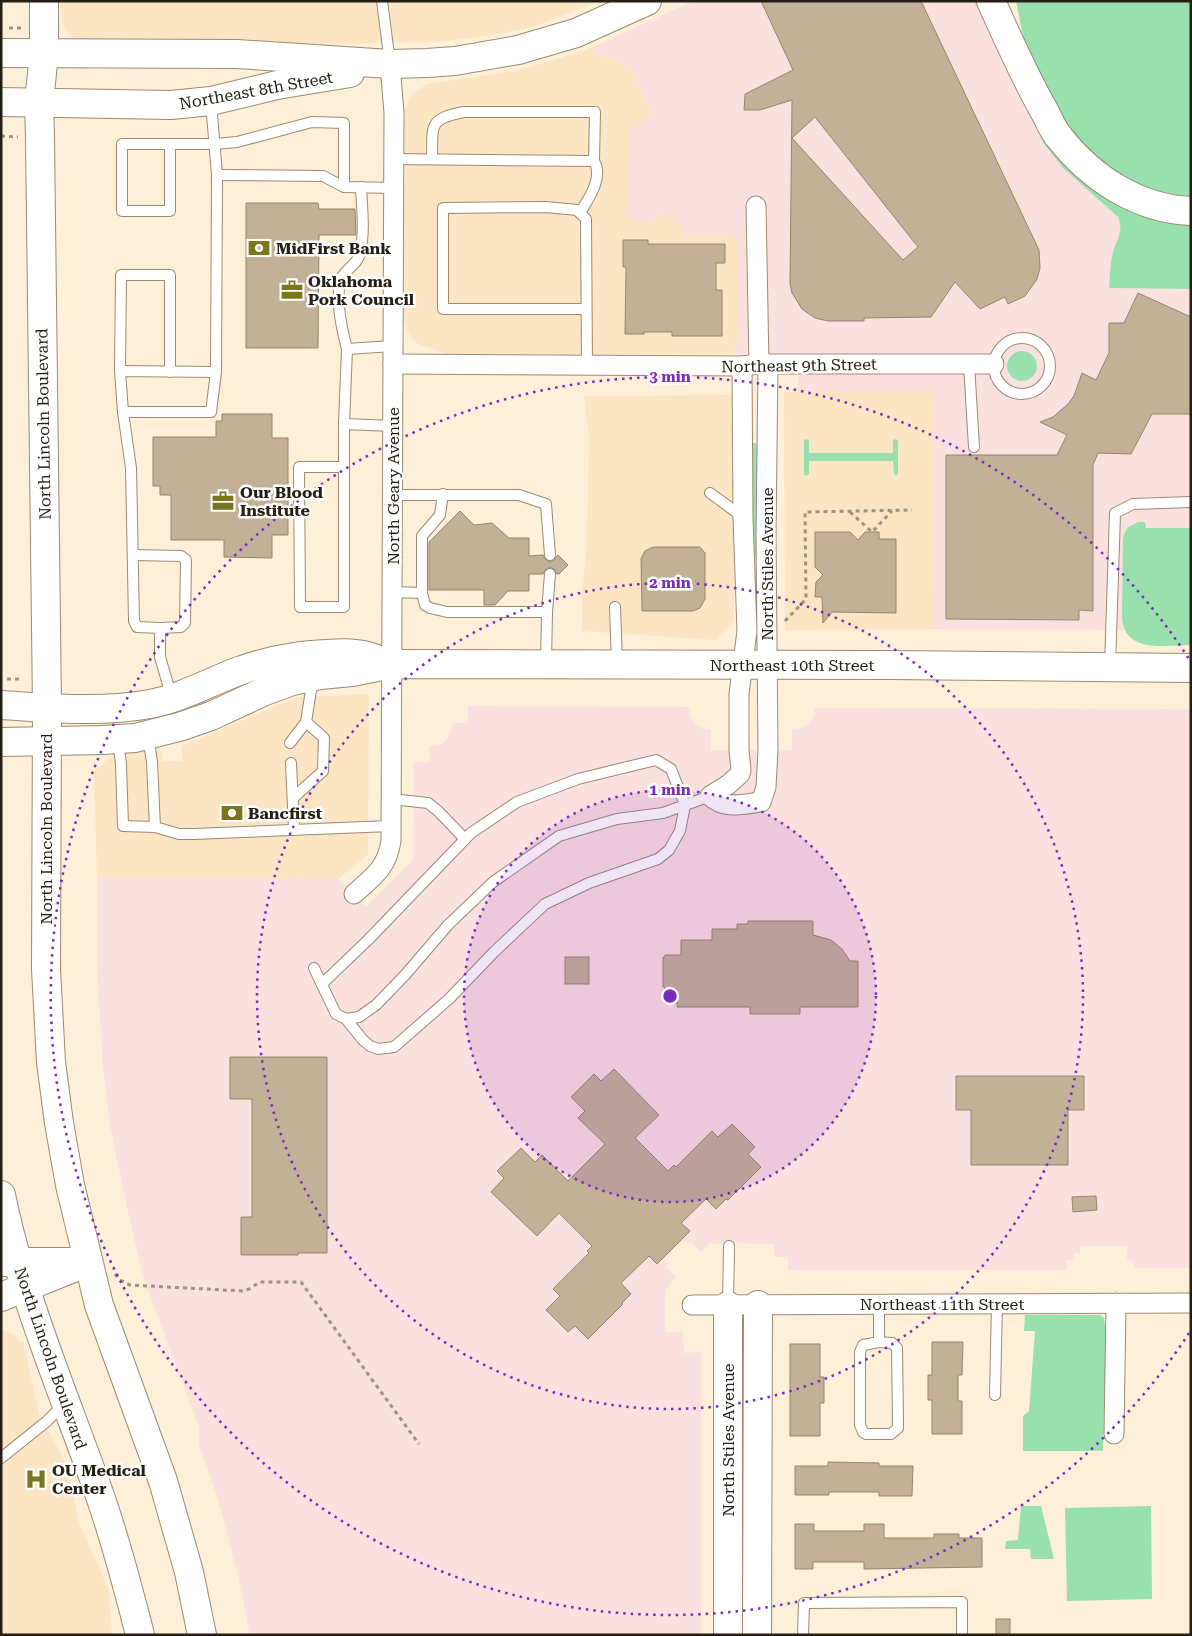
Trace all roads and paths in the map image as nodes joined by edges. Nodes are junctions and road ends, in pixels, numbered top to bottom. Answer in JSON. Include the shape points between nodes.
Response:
{"nodes":[{"id":1,"x":44,"y":1,"type":"edge"},
{"id":2,"x":382,"y":1,"type":"edge"},
{"id":3,"x":991,"y":1,"type":"edge"},
{"id":4,"x":1005,"y":1,"type":"edge"},
{"id":5,"x":636,"y":7,"type":"edge"},
{"id":6,"x":26,"y":28,"type":"dead end"},
{"id":7,"x":1004,"y":30,"type":"junction"},
{"id":8,"x":5,"y":40,"type":"edge"},
{"id":9,"x":44,"y":54,"type":"junction"},
{"id":10,"x":390,"y":64,"type":"junction"},
{"id":11,"x":211,"y":101,"type":"junction"},
{"id":12,"x":1,"y":102,"type":"edge"},
{"id":13,"x":39,"y":102,"type":"junction"},
{"id":14,"x":1,"y":136,"type":"edge"},
{"id":15,"x":18,"y":137,"type":"dead end"},
{"id":16,"x":170,"y":144,"type":"junction"},
{"id":17,"x":215,"y":144,"type":"junction"},
{"id":18,"x":394,"y":159,"type":"junction"},
{"id":19,"x":432,"y":159,"type":"junction"},
{"id":20,"x":594,"y":161,"type":"junction"},
{"id":21,"x":217,"y":175,"type":"junction"},
{"id":22,"x":344,"y":187,"type":"junction"},
{"id":23,"x":361,"y":187,"type":"junction"},
{"id":24,"x":394,"y":188,"type":"junction"},
{"id":25,"x":756,"y":206,"type":"dead end"},
{"id":26,"x":1191,"y":211,"type":"edge"},
{"id":27,"x":580,"y":214,"type":"junction"},
{"id":28,"x":586,"y":309,"type":"junction"},
{"id":29,"x":347,"y":349,"type":"junction"},
{"id":30,"x":394,"y":355,"type":"junction"},
{"id":31,"x":969,"y":364,"type":"junction"},
{"id":32,"x":994,"y":364,"type":"junction"},
{"id":33,"x":586,"y":365,"type":"junction"},
{"id":34,"x":756,"y":365,"type":"junction"},
{"id":35,"x":120,"y":371,"type":"junction"},
{"id":36,"x":170,"y":372,"type":"junction"},
{"id":37,"x":216,"y":372,"type":"junction"},
{"id":38,"x":123,"y":412,"type":"junction"},
{"id":39,"x":344,"y":424,"type":"junction"},
{"id":40,"x":393,"y":426,"type":"junction"},
{"id":41,"x":974,"y":447,"type":"dead end"},
{"id":42,"x":344,"y":467,"type":"junction"},
{"id":43,"x":710,"y":493,"type":"dead end"},
{"id":44,"x":443,"y":494,"type":"junction"},
{"id":45,"x":393,"y":495,"type":"junction"},
{"id":46,"x":1191,"y":502,"type":"edge"},
{"id":47,"x":893,"y":510,"type":"junction"},
{"id":48,"x":912,"y":510,"type":"dead end"},
{"id":49,"x":850,"y":512,"type":"junction"},
{"id":50,"x":743,"y":517,"type":"junction"},
{"id":51,"x":134,"y":555,"type":"junction"},
{"id":52,"x":550,"y":555,"type":"dead end"},
{"id":53,"x":550,"y":574,"type":"dead end"},
{"id":54,"x":392,"y":592,"type":"junction"},
{"id":55,"x":422,"y":593,"type":"junction"},
{"id":56,"x":615,"y":607,"type":"dead end"},
{"id":57,"x":547,"y":612,"type":"junction"},
{"id":58,"x":783,"y":623,"type":"dead end"},
{"id":59,"x":160,"y":628,"type":"junction"},
{"id":60,"x":392,"y":664,"type":"junction"},
{"id":61,"x":546,"y":664,"type":"junction"},
{"id":62,"x":617,"y":665,"type":"junction"},
{"id":63,"x":755,"y":665,"type":"junction"},
{"id":64,"x":1110,"y":668,"type":"junction"},
{"id":65,"x":1191,"y":668,"type":"edge"},
{"id":66,"x":309,"y":678,"type":"junction"},
{"id":67,"x":7,"y":679,"type":"dead end"},
{"id":68,"x":20,"y":679,"type":"dead end"},
{"id":69,"x":172,"y":698,"type":"junction"},
{"id":70,"x":1,"y":705,"type":"edge"},
{"id":71,"x":47,"y":708,"type":"junction"},
{"id":72,"x":306,"y":722,"type":"junction"},
{"id":73,"x":148,"y":735,"type":"junction"},
{"id":74,"x":46,"y":740,"type":"junction"},
{"id":75,"x":1,"y":742,"type":"edge"},
{"id":76,"x":290,"y":743,"type":"dead end"},
{"id":77,"x":120,"y":751,"type":"junction"},
{"id":78,"x":291,"y":763,"type":"dead end"},
{"id":79,"x":710,"y":796,"type":"junction"},
{"id":80,"x":293,"y":798,"type":"junction"},
{"id":81,"x":391,"y":799,"type":"junction"},
{"id":82,"x":685,"y":805,"type":"junction"},
{"id":83,"x":390,"y":826,"type":"junction"},
{"id":84,"x":154,"y":827,"type":"junction"},
{"id":85,"x":294,"y":829,"type":"junction"},
{"id":86,"x":465,"y":839,"type":"junction"},
{"id":87,"x":354,"y":894,"type":"dead end"},
{"id":88,"x":314,"y":968,"type":"dead end"},
{"id":89,"x":322,"y":984,"type":"junction"},
{"id":90,"x":346,"y":1019,"type":"junction"},
{"id":91,"x":1,"y":1195,"type":"edge"},
{"id":92,"x":730,"y":1246,"type":"dead end"},
{"id":93,"x":9,"y":1262,"type":"edge"},
{"id":94,"x":88,"y":1262,"type":"junction"},
{"id":95,"x":114,"y":1272,"type":"dead end"},
{"id":96,"x":13,"y":1292,"type":"edge"},
{"id":97,"x":1191,"y":1302,"type":"edge"},
{"id":98,"x":1116,"y":1303,"type":"junction"},
{"id":99,"x":879,"y":1304,"type":"junction"},
{"id":100,"x":997,"y":1304,"type":"junction"},
{"id":101,"x":692,"y":1305,"type":"dead end"},
{"id":102,"x":758,"y":1305,"type":"junction"},
{"id":103,"x":728,"y":1306,"type":"junction"},
{"id":104,"x":879,"y":1342,"type":"junction"},
{"id":105,"x":995,"y":1396,"type":"dead end"},
{"id":106,"x":65,"y":1404,"type":"junction"},
{"id":107,"x":1114,"y":1434,"type":"dead end"},
{"id":108,"x":419,"y":1444,"type":"dead end"},
{"id":109,"x":1,"y":1458,"type":"edge"},
{"id":110,"x":729,"y":1544,"type":"junction"},
{"id":111,"x":757,"y":1544,"type":"junction"},
{"id":112,"x":140,"y":1635,"type":"edge"},
{"id":113,"x":202,"y":1635,"type":"edge"},
{"id":114,"x":728,"y":1635,"type":"edge"},
{"id":115,"x":757,"y":1635,"type":"edge"},
{"id":116,"x":804,"y":1635,"type":"edge"},
{"id":117,"x":962,"y":1635,"type":"edge"}],
"edges":[{"from":1,"to":9,"type":"main road","name":"North Lincoln Boulevard"},
{"from":2,"to":10,"type":"lane"},
{"from":3,"to":7,"type":"main road"},
{"from":4,"to":7,"type":"main road"},
{"from":5,"to":10,"type":"main road","name":"Northeast 8th Street","via":[[576,33],[518,50],[456,61]]},
{"from":6,"to":8,"type":"path"},
{"from":7,"to":26,"type":"main road","via":[[1058,136],[1084,164],[1114,188],[1132,197],[1177,211]]},
{"from":8,"to":9,"type":"main road","name":"Northeast 8th Street"},
{"from":9,"to":10,"type":"main road","name":"Northeast 8th Street","via":[[237,54]]},
{"from":9,"to":13,"type":"main road","name":"North Lincoln Boulevard"},
{"from":10,"to":11,"type":"main road","name":"Northeast 8th Street"},
{"from":10,"to":18,"type":"street","name":"North Geary Avenue"},
{"from":11,"to":13,"type":"main road","name":"Northeast 8th Street","via":[[171,105]]},
{"from":11,"to":17,"type":"lane"},
{"from":12,"to":13,"type":"main road","name":"Northeast 8th Street"},
{"from":13,"to":71,"type":"main road","name":"North Lincoln Boulevard"},
{"from":14,"to":15,"type":"path"},
{"from":16,"to":16,"type":"lane","via":[[122,144],[122,211],[170,211]]},
{"from":16,"to":17,"type":"lane"},
{"from":17,"to":21,"type":"lane"},
{"from":17,"to":22,"type":"lane","via":[[237,142],[312,122],[344,123]]},
{"from":18,"to":19,"type":"lane"},
{"from":18,"to":24,"type":"street","name":"North Geary Avenue"},
{"from":19,"to":20,"type":"lane"},
{"from":19,"to":20,"type":"lane","via":[[433,130],[439,119],[446,115],[464,112],[595,112]]},
{"from":20,"to":27,"type":"lane","via":[[596,184]]},
{"from":21,"to":22,"type":"lane","via":[[322,176]]},
{"from":21,"to":37,"type":"lane"},
{"from":22,"to":23,"type":"lane"},
{"from":23,"to":24,"type":"lane"},
{"from":23,"to":29,"type":"lane","via":[[360,253],[339,286]]},
{"from":24,"to":30,"type":"street","name":"North Geary Avenue"},
{"from":25,"to":34,"type":"street","name":"North Stiles Avenue"},
{"from":27,"to":28,"type":"lane","via":[[586,219]]},
{"from":27,"to":28,"type":"lane","via":[[577,210],[546,208],[443,208],[443,309]]},
{"from":28,"to":33,"type":"lane"},
{"from":29,"to":30,"type":"lane"},
{"from":29,"to":39,"type":"lane"},
{"from":30,"to":33,"type":"street","name":"Northeast 9th Street"},
{"from":30,"to":40,"type":"street","name":"North Geary Avenue"},
{"from":31,"to":32,"type":"street","name":"Northeast 9th Street"},
{"from":31,"to":34,"type":"street","name":"Northeast 9th Street"},
{"from":31,"to":41,"type":"lane"},
{"from":32,"to":32,"type":"lane","via":[[995,373],[1005,388],[1023,394],[1040,387],[1050,371],[1048,353],[1035,340],[1026,338],[1017,338],[1001,347]]},
{"from":33,"to":34,"type":"street","name":"Northeast 9th Street"},
{"from":34,"to":50,"type":"street","name":"North Stiles Avenue"},
{"from":34,"to":63,"type":"street","name":"North Stiles Avenue","via":[[766,537]]},
{"from":35,"to":36,"type":"lane"},
{"from":35,"to":36,"type":"lane","via":[[121,275],[170,275]]},
{"from":35,"to":38,"type":"lane"},
{"from":36,"to":37,"type":"lane"},
{"from":37,"to":38,"type":"lane","via":[[211,412]]},
{"from":38,"to":51,"type":"lane","via":[[131,468]]},
{"from":39,"to":40,"type":"lane"},
{"from":39,"to":42,"type":"lane"},
{"from":40,"to":45,"type":"street","name":"North Geary Avenue"},
{"from":42,"to":42,"type":"lane","via":[[344,607],[300,607],[299,467]]},
{"from":43,"to":50,"type":"lane"},
{"from":44,"to":45,"type":"lane"},
{"from":44,"to":52,"type":"lane","via":[[519,495],[546,504]]},
{"from":44,"to":55,"type":"lane","via":[[440,515],[422,536]]},
{"from":45,"to":54,"type":"street","name":"North Geary Avenue"},
{"from":46,"to":64,"type":"lane","via":[[1133,504],[1115,513]]},
{"from":47,"to":48,"type":"path"},
{"from":47,"to":49,"type":"path"},
{"from":47,"to":49,"type":"path","via":[[872,532]]},
{"from":49,"to":58,"type":"path","via":[[805,512],[806,599]]},
{"from":50,"to":63,"type":"street","name":"North Stiles Avenue","via":[[746,631]]},
{"from":51,"to":59,"type":"lane","via":[[134,621],[138,627]]},
{"from":51,"to":59,"type":"lane","via":[[181,556],[186,560],[185,622],[182,627]]},
{"from":53,"to":57,"type":"lane"},
{"from":54,"to":55,"type":"lane"},
{"from":54,"to":60,"type":"street","name":"North Geary Avenue"},
{"from":55,"to":57,"type":"lane","via":[[425,604],[430,608],[447,612]]},
{"from":56,"to":62,"type":"lane"},
{"from":57,"to":61,"type":"lane"},
{"from":59,"to":69,"type":"lane","via":[[160,657]]},
{"from":60,"to":61,"type":"main road","name":"Northeast 10th Street"},
{"from":60,"to":66,"type":"main road","name":"Northeast 10th Street"},
{"from":60,"to":69,"type":"main road","name":"Northeast 10th Street","via":[[364,654],[301,655],[240,671]]},
{"from":60,"to":81,"type":"street","name":"North Geary Avenue"},
{"from":61,"to":62,"type":"main road","name":"Northeast 10th Street"},
{"from":62,"to":63,"type":"main road","name":"Northeast 10th Street"},
{"from":63,"to":64,"type":"main road","name":"Northeast 10th Street"},
{"from":63,"to":79,"type":"street","name":"North Stiles Avenue","via":[[739,694],[740,774]]},
{"from":63,"to":79,"type":"street","name":"North Stiles Avenue","via":[[768,750],[763,800],[733,806],[717,803]]},
{"from":64,"to":65,"type":"main road","name":"Northeast 10th Street"},
{"from":66,"to":72,"type":"lane","via":[[311,690]]},
{"from":66,"to":73,"type":"main road","name":"Northeast 10th Street","via":[[264,691],[211,716]]},
{"from":67,"to":68,"type":"path"},
{"from":69,"to":71,"type":"main road","name":"Northeast 10th Street","via":[[120,708]]},
{"from":70,"to":71,"type":"main road","name":"Northeast 10th Street"},
{"from":71,"to":74,"type":"main road","name":"North Lincoln Boulevard"},
{"from":72,"to":76,"type":"lane"},
{"from":72,"to":80,"type":"lane","via":[[324,738],[323,771]]},
{"from":73,"to":77,"type":"main road","name":"Northeast 10th Street","via":[[135,738]]},
{"from":73,"to":84,"type":"lane"},
{"from":74,"to":75,"type":"main road","name":"Northeast 10th Street"},
{"from":74,"to":77,"type":"main road","name":"Northeast 10th Street"},
{"from":74,"to":94,"type":"main road","name":"North Lincoln Boulevard","via":[[49,1031],[64,1154]]},
{"from":77,"to":84,"type":"lane","via":[[123,826]]},
{"from":78,"to":80,"type":"lane"},
{"from":79,"to":82,"type":"lane"},
{"from":80,"to":85,"type":"lane"},
{"from":81,"to":83,"type":"street","name":"North Geary Avenue"},
{"from":81,"to":86,"type":"lane","via":[[428,803]]},
{"from":82,"to":86,"type":"lane","via":[[671,769],[656,760],[578,779],[518,802]]},
{"from":82,"to":90,"type":"lane","via":[[662,813],[617,819],[559,836],[493,882],[376,1005],[359,1017]]},
{"from":82,"to":90,"type":"lane","via":[[680,831],[669,850],[658,859],[589,883],[545,904],[449,999],[394,1047],[378,1049],[370,1046]]},
{"from":83,"to":85,"type":"lane"},
{"from":83,"to":87,"type":"street","name":"North Geary Avenue","via":[[390,850],[383,866]]},
{"from":84,"to":85,"type":"lane","via":[[179,834]]},
{"from":86,"to":89,"type":"lane"},
{"from":88,"to":89,"type":"lane"},
{"from":89,"to":90,"type":"lane","via":[[336,1014]]},
{"from":91,"to":93,"type":"main road","name":"North Lincoln Boulevard","via":[[9,1232]]},
{"from":92,"to":103,"type":"lane","name":"North Stiles Avenue"},
{"from":93,"to":94,"type":"main road"},
{"from":93,"to":96,"type":"main road","name":"North Lincoln Boulevard"},
{"from":94,"to":96,"type":"main road"},
{"from":94,"to":113,"type":"main road","name":"North Lincoln Boulevard","via":[[108,1333],[163,1481],[189,1572]]},
{"from":95,"to":108,"type":"path","via":[[130,1285],[147,1287],[243,1291],[260,1282],[302,1282]]},
{"from":96,"to":106,"type":"main road","name":"North Lincoln Boulevard"},
{"from":97,"to":98,"type":"street","name":"Northeast 11th Street"},
{"from":98,"to":100,"type":"street","name":"Northeast 11th Street"},
{"from":98,"to":107,"type":"street"},
{"from":99,"to":100,"type":"street","name":"Northeast 11th Street"},
{"from":99,"to":102,"type":"street","name":"Northeast 11th Street"},
{"from":99,"to":104,"type":"lane"},
{"from":100,"to":105,"type":"lane"},
{"from":101,"to":103,"type":"street","name":"Northeast 11th Street"},
{"from":102,"to":103,"type":"street","name":"Northeast 11th Street"},
{"from":102,"to":111,"type":"main road","name":"North Stiles Avenue"},
{"from":103,"to":110,"type":"main road","name":"North Stiles Avenue"},
{"from":104,"to":104,"type":"lane","via":[[892,1343],[898,1348],[898,1428],[891,1434],[866,1434],[860,1428],[860,1352],[863,1345]]},
{"from":106,"to":109,"type":"lane"},
{"from":106,"to":112,"type":"main road","name":"North Lincoln Boulevard","via":[[108,1522]]},
{"from":110,"to":111,"type":"main road"},
{"from":110,"to":114,"type":"main road","name":"North Stiles Avenue"},
{"from":111,"to":115,"type":"main road","name":"North Stiles Avenue"},
{"from":116,"to":117,"type":"lane","via":[[804,1603],[962,1602]]}]}
